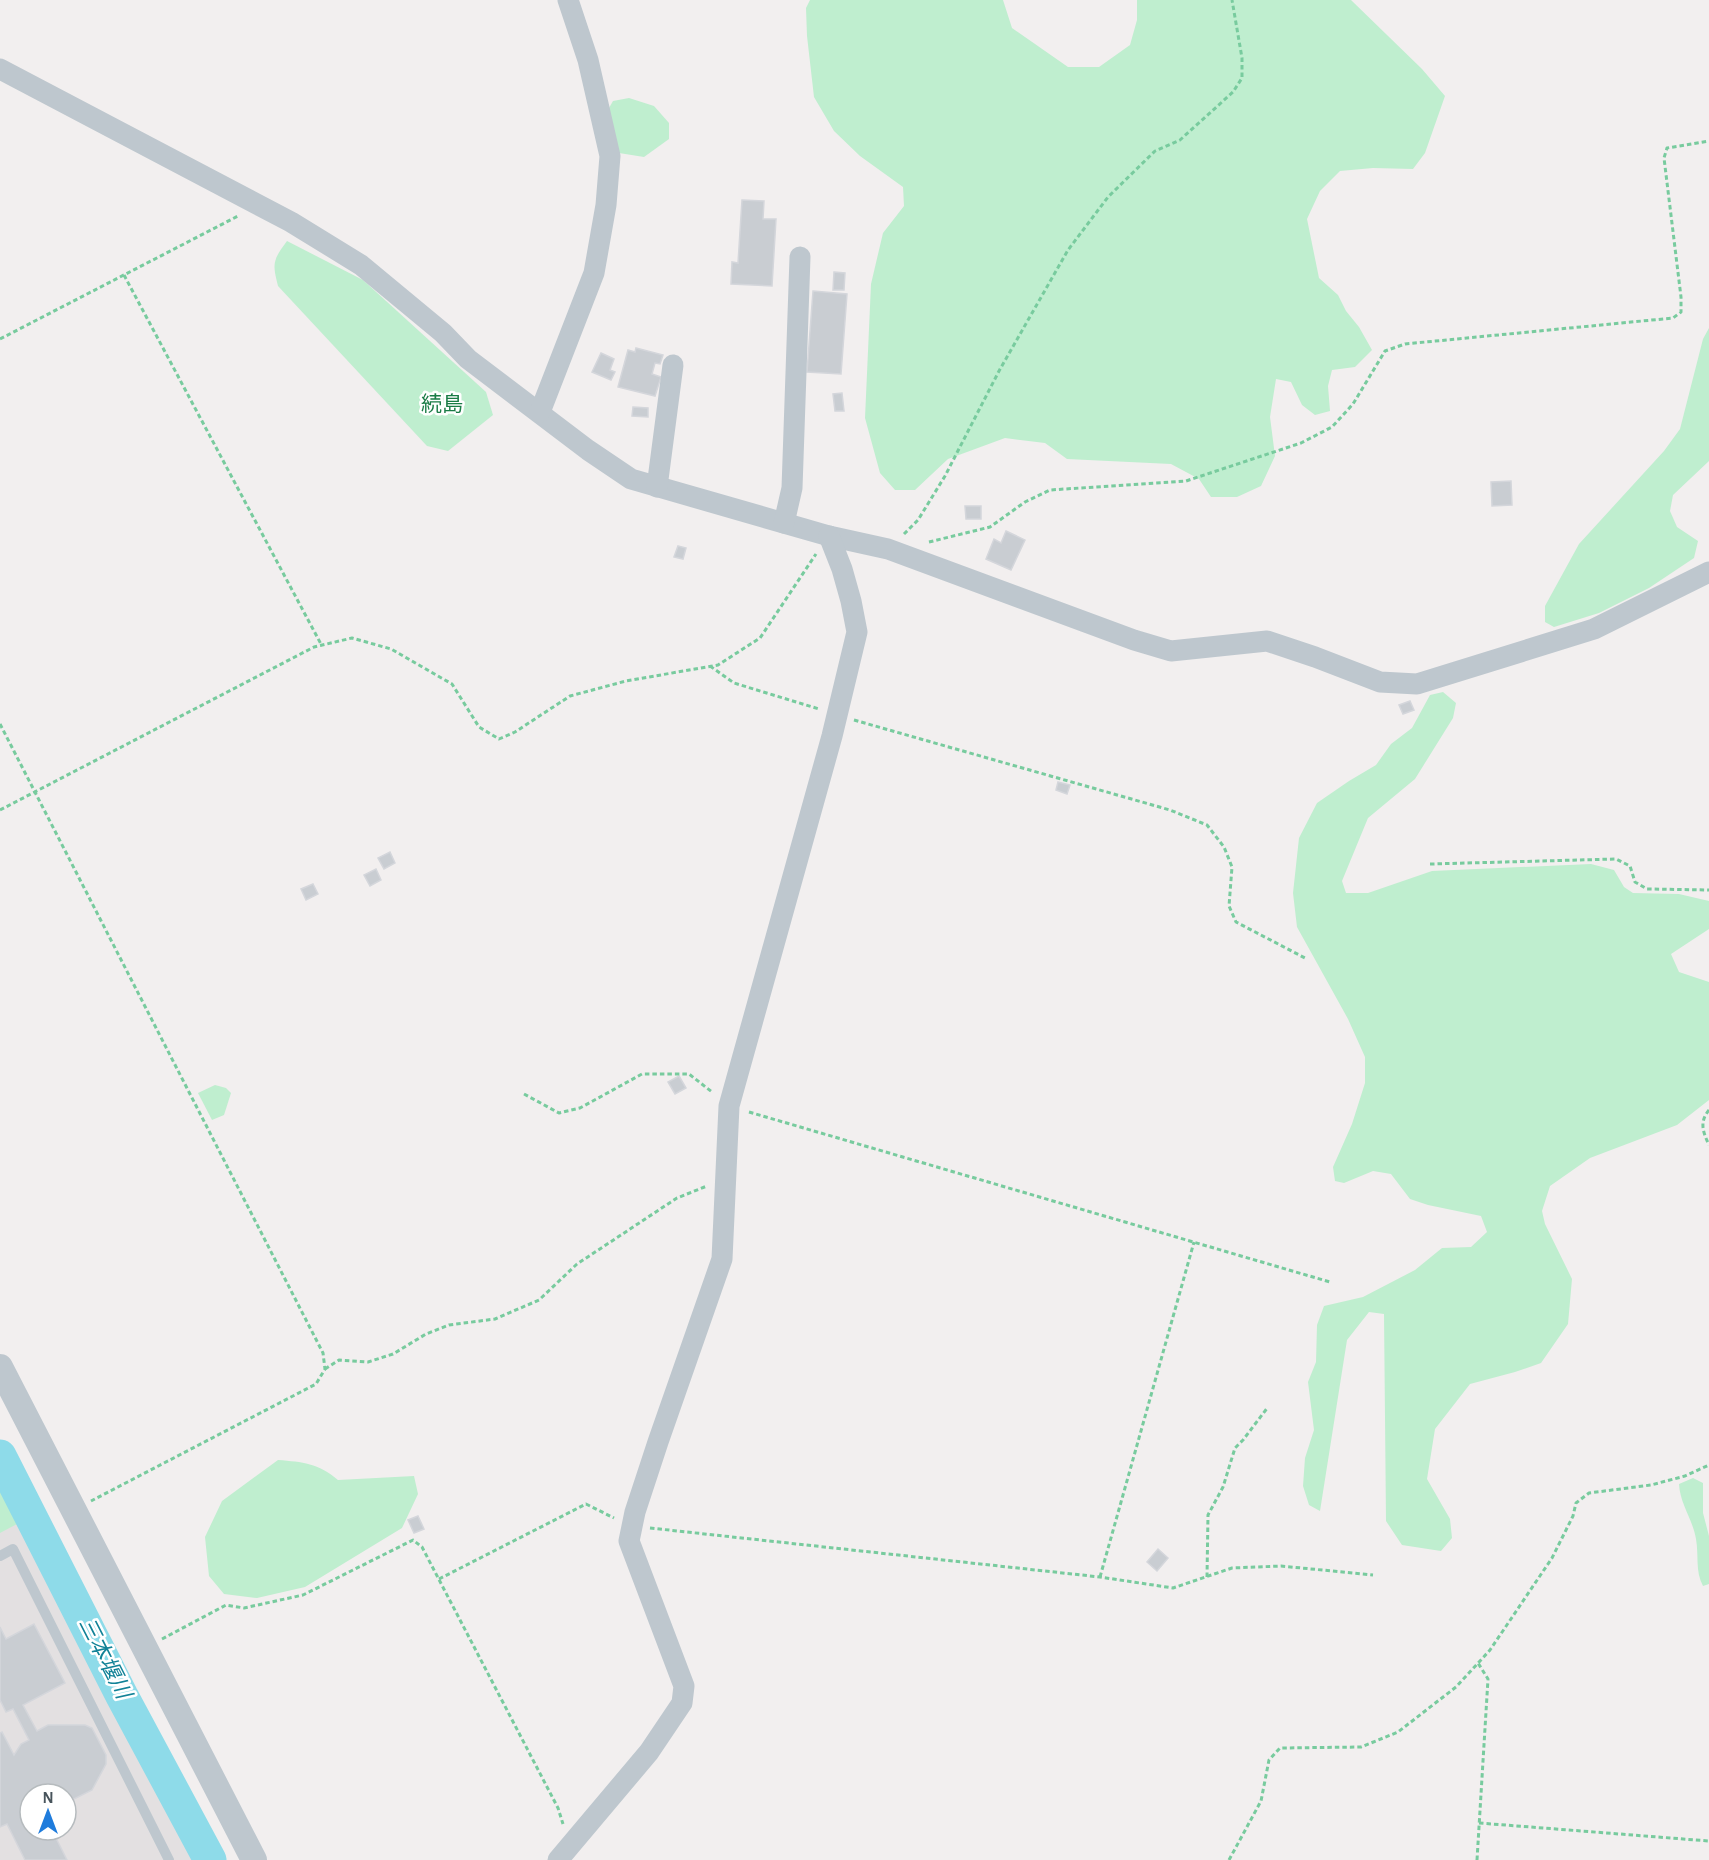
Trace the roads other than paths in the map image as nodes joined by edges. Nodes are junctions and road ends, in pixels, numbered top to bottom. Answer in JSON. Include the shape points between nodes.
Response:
{"nodes":[{"id":1,"x":568,"y":0,"type":"edge"},
{"id":2,"x":0,"y":69,"type":"edge"},
{"id":3,"x":800,"y":257,"type":"dead end"},
{"id":4,"x":673,"y":365,"type":"dead end"},
{"id":5,"x":540,"y":412,"type":"junction"},
{"id":6,"x":657,"y":487,"type":"junction"},
{"id":7,"x":784,"y":523,"type":"junction"},
{"id":8,"x":829,"y":536,"type":"junction"},
{"id":9,"x":1709,"y":572,"type":"edge"},
{"id":10,"x":0,"y":1367,"type":"edge"},
{"id":11,"x":0,"y":1556,"type":"edge"},
{"id":12,"x":564,"y":1853,"type":"edge"},
{"id":13,"x":169,"y":1860,"type":"edge"},
{"id":14,"x":254,"y":1860,"type":"edge"}],
"edges":[{"from":1,"to":5,"type":"street","via":[[588,60],[610,156],[594,273]]},
{"from":2,"to":5,"type":"street","via":[[291,222],[361,265],[443,333],[468,359]]},
{"from":3,"to":7,"type":"street","via":[[792,488]]},
{"from":4,"to":6,"type":"street"},
{"from":5,"to":6,"type":"street","via":[[631,479]]},
{"from":6,"to":7,"type":"street"},
{"from":7,"to":8,"type":"street"},
{"from":8,"to":9,"type":"street","via":[[888,549],[1171,651],[1267,641],[1380,682],[1417,684],[1594,629]]},
{"from":8,"to":12,"type":"street","via":[[842,569],[857,632],[838,715],[729,1106],[722,1259],[661,1431],[629,1541],[684,1686],[682,1703],[649,1752]]},
{"from":10,"to":14,"type":"street"},
{"from":11,"to":13,"type":"lane","via":[[13,1549]]}]}
